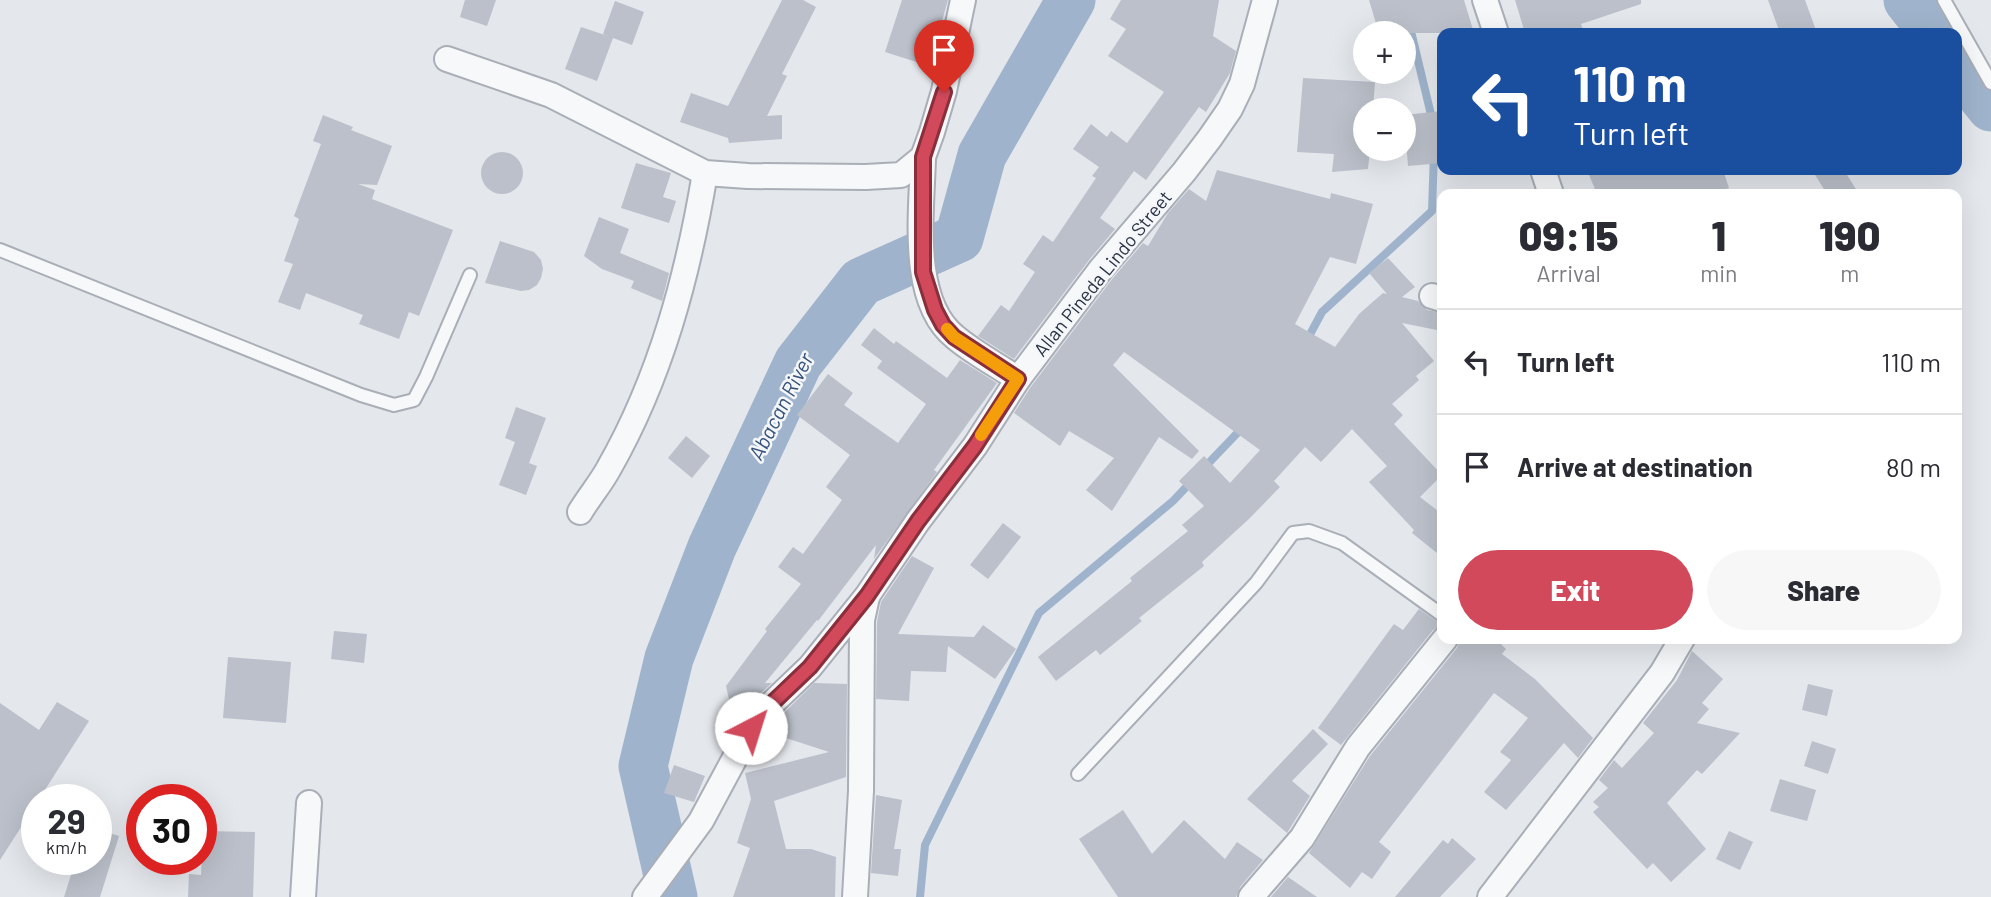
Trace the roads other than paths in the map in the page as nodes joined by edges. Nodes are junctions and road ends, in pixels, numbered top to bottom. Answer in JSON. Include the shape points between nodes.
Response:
{"nodes":[{"id":1,"x":962,"y":0,"type":"edge"},
{"id":2,"x":1265,"y":0,"type":"edge"},
{"id":3,"x":1485,"y":0,"type":"edge"},
{"id":4,"x":1944,"y":0,"type":"edge"},
{"id":5,"x":1494,"y":28,"type":"edge"},
{"id":6,"x":1960,"y":28,"type":"edge"},
{"id":7,"x":1962,"y":32,"type":"edge"},
{"id":8,"x":447,"y":59,"type":"dead end"},
{"id":9,"x":1991,"y":83,"type":"edge"},
{"id":10,"x":923,"y":157,"type":"junction"},
{"id":11,"x":705,"y":173,"type":"junction"},
{"id":12,"x":0,"y":250,"type":"edge"},
{"id":13,"x":470,"y":275,"type":"dead end"},
{"id":14,"x":1018,"y":379,"type":"junction"},
{"id":15,"x":580,"y":512,"type":"dead end"},
{"id":16,"x":867,"y":596,"type":"junction"},
{"id":17,"x":1437,"y":611,"type":"edge"},
{"id":18,"x":1441,"y":644,"type":"edge"},
{"id":19,"x":1679,"y":644,"type":"edge"},
{"id":20,"x":1078,"y":774,"type":"dead end"},
{"id":21,"x":309,"y":803,"type":"dead end"},
{"id":22,"x":303,"y":897,"type":"edge"},
{"id":23,"x":645,"y":897,"type":"edge"},
{"id":24,"x":855,"y":897,"type":"edge"},
{"id":25,"x":1251,"y":897,"type":"edge"},
{"id":26,"x":1490,"y":897,"type":"edge"}],
"edges":[{"from":1,"to":10,"type":"street","via":[[944,92]]},
{"from":2,"to":14,"type":"street","name":"Allan Pineda Lindo Street","via":[[1252,54],[1230,109]]},
{"from":3,"to":5,"type":"street"},
{"from":4,"to":6,"type":"lane"},
{"from":7,"to":9,"type":"lane"},
{"from":8,"to":11,"type":"street","via":[[551,95]]},
{"from":10,"to":11,"type":"street","via":[[901,175]]},
{"from":10,"to":14,"type":"street","via":[[923,272],[935,310],[954,337]]},
{"from":11,"to":15,"type":"street","via":[[696,227],[663,345],[640,406]]},
{"from":12,"to":13,"type":"lane","via":[[394,405],[414,400]]},
{"from":14,"to":16,"type":"street","name":"Allan Pineda Lindo Street"},
{"from":16,"to":23,"type":"street","name":"Allan Pineda Lindo Street","via":[[810,667],[751,728],[701,821]]},
{"from":16,"to":24,"type":"street","via":[[862,620]]},
{"from":17,"to":20,"type":"lane","via":[[1342,543],[1309,531],[1293,533],[1256,583]]},
{"from":18,"to":25,"type":"street","via":[[1358,747],[1302,838]]},
{"from":19,"to":26,"type":"street","via":[[1662,673]]},
{"from":21,"to":22,"type":"street"}]}
